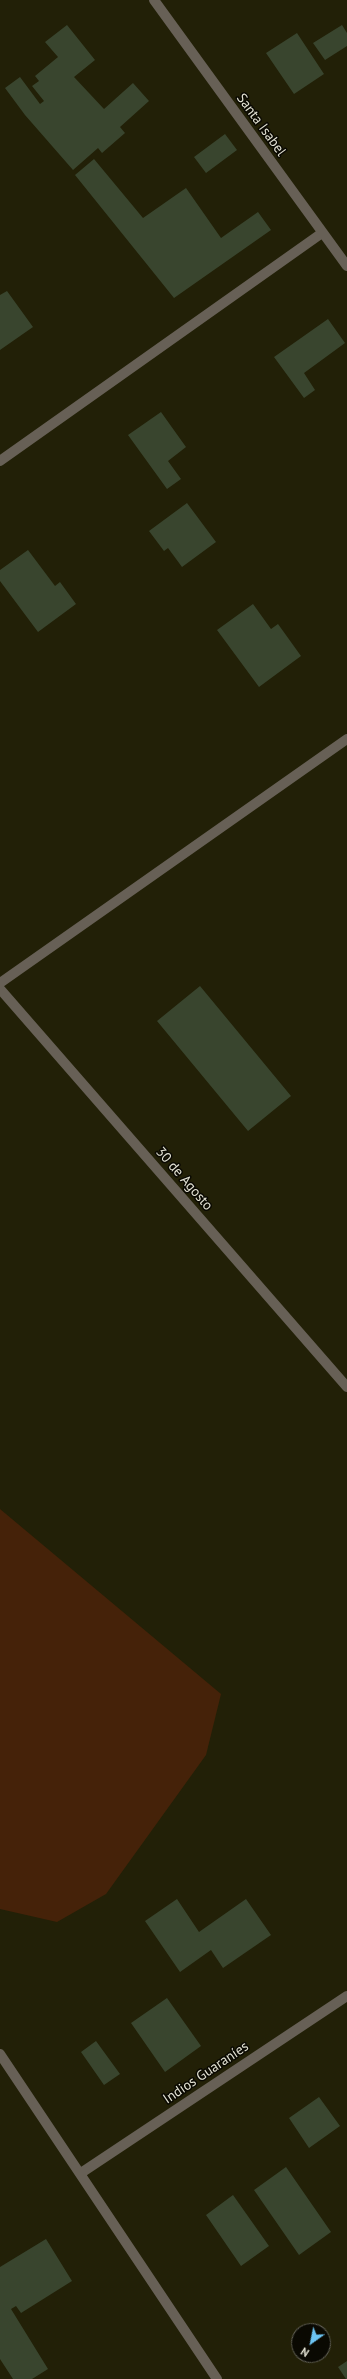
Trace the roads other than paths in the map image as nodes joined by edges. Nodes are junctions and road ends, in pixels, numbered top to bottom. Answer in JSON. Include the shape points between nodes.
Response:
{"nodes":[{"id":1,"x":154,"y":0,"type":"edge"},
{"id":2,"x":322,"y":233,"type":"junction"},
{"id":3,"x":347,"y":266,"type":"edge"},
{"id":4,"x":0,"y":461,"type":"edge"},
{"id":5,"x":347,"y":739,"type":"edge"},
{"id":6,"x":0,"y":983,"type":"edge"},
{"id":7,"x":0,"y":989,"type":"edge"},
{"id":8,"x":347,"y":1387,"type":"edge"},
{"id":9,"x":347,"y":1996,"type":"edge"},
{"id":10,"x":0,"y":2054,"type":"edge"},
{"id":11,"x":81,"y":2173,"type":"junction"},
{"id":12,"x":217,"y":2379,"type":"edge"}],
"edges":[{"from":1,"to":2,"type":"street","name":"Santa Isabel"},
{"from":2,"to":3,"type":"street","name":"Santa Isabel"},
{"from":2,"to":4,"type":"street"},
{"from":5,"to":6,"type":"street"},
{"from":7,"to":8,"type":"street","name":"30 de Agosto"},
{"from":9,"to":11,"type":"street","name":"Indios Guaraníes"},
{"from":10,"to":11,"type":"street"},
{"from":11,"to":12,"type":"street"}]}
